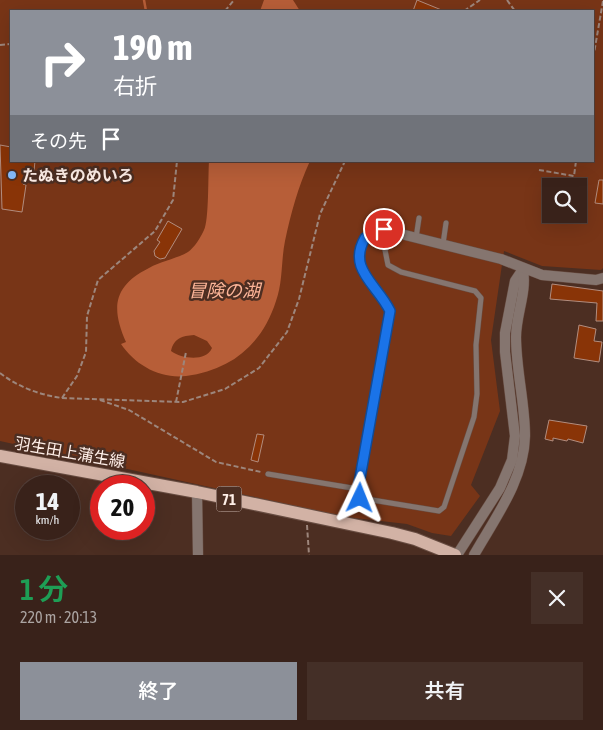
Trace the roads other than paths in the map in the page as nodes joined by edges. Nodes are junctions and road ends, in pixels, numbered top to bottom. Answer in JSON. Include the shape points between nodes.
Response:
{"nodes":[{"id":1,"x":419,"y":218,"type":"dead end"},
{"id":2,"x":446,"y":222,"type":"dead end"},
{"id":3,"x":411,"y":236,"type":"junction"},
{"id":4,"x":443,"y":244,"type":"junction"},
{"id":5,"x":523,"y":269,"type":"junction"},
{"id":6,"x":603,"y":278,"type":"edge"},
{"id":7,"x":0,"y":456,"type":"edge"},
{"id":8,"x":268,"y":474,"type":"road end"},
{"id":9,"x":358,"y":489,"type":"junction"},
{"id":10,"x":198,"y":492,"type":"junction"},
{"id":11,"x":198,"y":555,"type":"edge"},
{"id":12,"x":456,"y":555,"type":"edge"},
{"id":13,"x":474,"y":555,"type":"edge"}],
"edges":[{"from":1,"to":3,"type":"lane"},
{"from":2,"to":4,"type":"lane"},
{"from":3,"to":4,"type":"street"},
{"from":3,"to":9,"type":"lane","via":[[378,230],[365,238],[358,254],[362,270],[390,311]]},
{"from":3,"to":9,"type":"lane","via":[[390,241],[385,250],[388,265],[401,272],[475,291],[481,298],[474,417],[440,511],[360,498]]},
{"from":4,"to":5,"type":"street","via":[[501,259]]},
{"from":5,"to":6,"type":"street","via":[[542,275]]},
{"from":5,"to":12,"type":"street","via":[[515,281],[505,333],[515,436],[512,460],[500,488]]},
{"from":5,"to":13,"type":"street","via":[[525,282],[516,334],[525,437],[521,464],[510,493]]},
{"from":7,"to":10,"type":"main road","name":"羽生田上蒲生線","number":"71"},
{"from":8,"to":9,"type":"lane"},
{"from":10,"to":11,"type":"street"},
{"from":10,"to":12,"type":"main road","name":"羽生田上蒲生線","number":"71","via":[[415,539]]}]}
